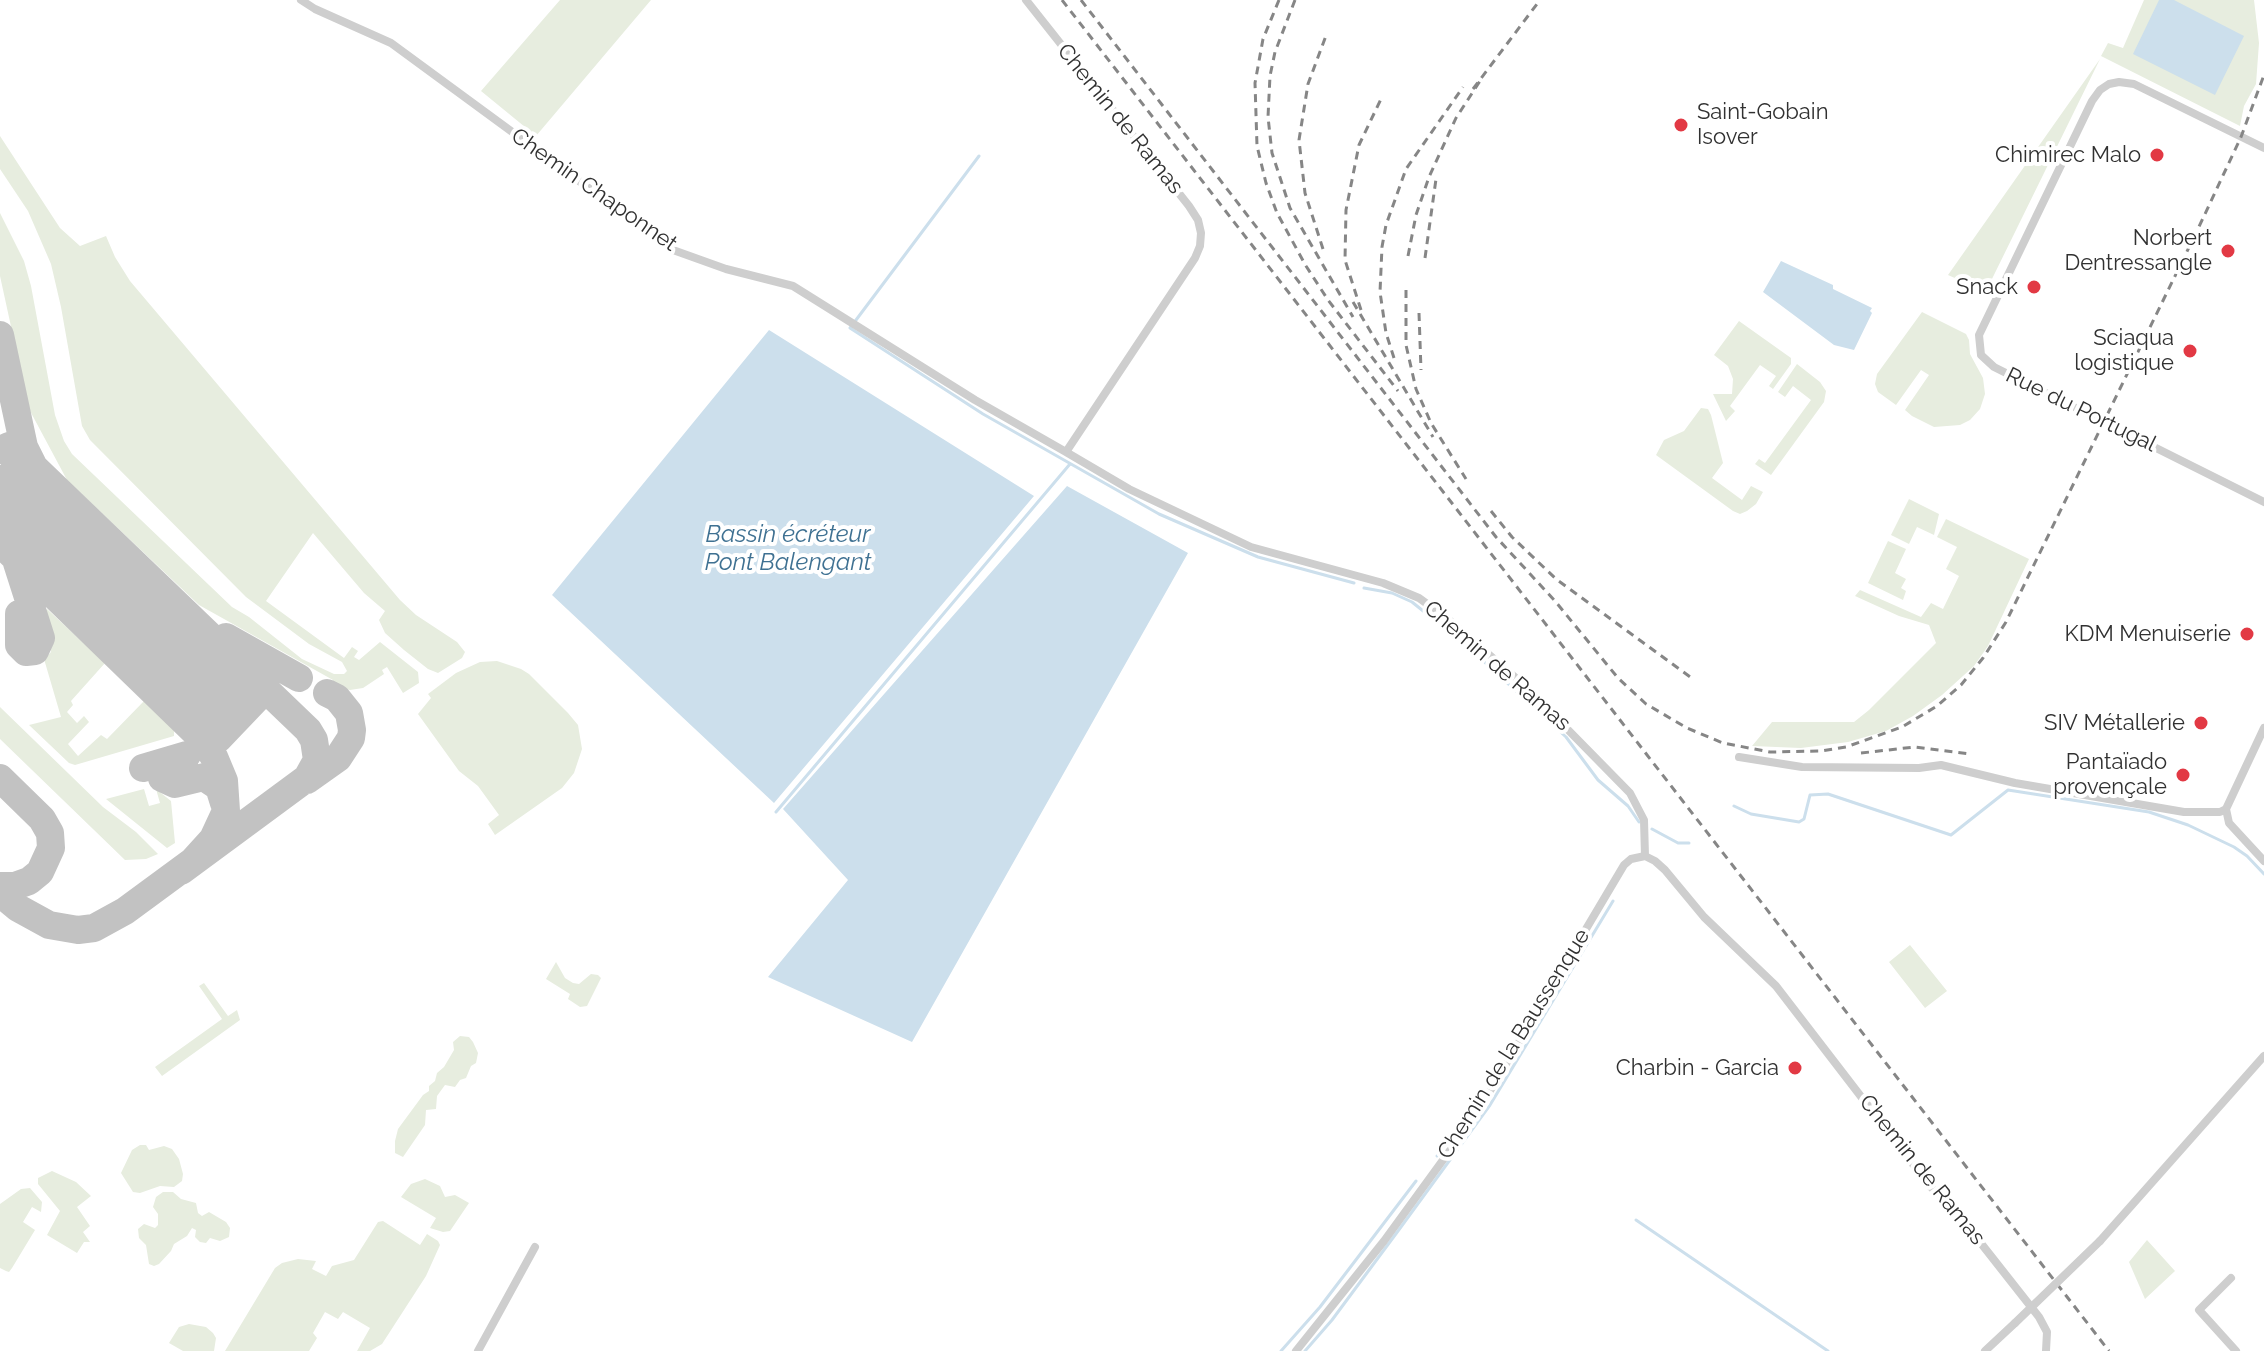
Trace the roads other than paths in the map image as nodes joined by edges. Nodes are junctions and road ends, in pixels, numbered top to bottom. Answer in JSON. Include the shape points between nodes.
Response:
{"nodes":[{"id":1,"x":301,"y":0,"type":"edge"},
{"id":2,"x":1026,"y":0,"type":"edge"},
{"id":3,"x":2264,"y":148,"type":"edge"},
{"id":4,"x":1066,"y":452,"type":"junction"},
{"id":5,"x":2264,"y":502,"type":"edge"},
{"id":6,"x":2264,"y":728,"type":"edge"},
{"id":7,"x":1739,"y":757,"type":"dead end"},
{"id":8,"x":2226,"y":809,"type":"junction"},
{"id":9,"x":1645,"y":856,"type":"junction"},
{"id":10,"x":2264,"y":861,"type":"edge"},
{"id":11,"x":2264,"y":1056,"type":"edge"},
{"id":12,"x":535,"y":1247,"type":"dead end"},
{"id":13,"x":2231,"y":1278,"type":"dead end"},
{"id":14,"x":478,"y":1351,"type":"edge"},
{"id":15,"x":1296,"y":1351,"type":"edge"},
{"id":16,"x":1985,"y":1351,"type":"edge"},
{"id":17,"x":2046,"y":1351,"type":"edge"},
{"id":18,"x":2236,"y":1351,"type":"edge"}],
"edges":[{"from":1,"to":4,"type":"street","name":"Chemin Chaponnet","via":[[391,43],[673,250],[793,286]]},
{"from":2,"to":4,"type":"street","name":"Chemin de Ramas","via":[[1189,206],[1201,233],[1195,258]]},
{"from":3,"to":5,"type":"street","name":"Rue du Portugal","via":[[2134,84],[2109,84],[2092,101],[1979,335],[1981,355],[1994,367]]},
{"from":4,"to":9,"type":"street","name":"Chemin de Ramas","via":[[1129,489],[1251,547],[1419,598],[1525,686],[1630,793],[1644,820]]},
{"from":6,"to":8,"type":"street"},
{"from":7,"to":8,"type":"street","via":[[1802,767],[1941,765],[2184,812]]},
{"from":8,"to":10,"type":"street","via":[[2229,823]]},
{"from":9,"to":15,"type":"street","name":"Chemin de la Baussenque","via":[[1624,865],[1475,1116]]},
{"from":9,"to":17,"type":"street","name":"Chemin de Ramas","via":[[1665,870],[1704,917],[1776,986],[1929,1185],[2039,1317],[2047,1332]]},
{"from":11,"to":16,"type":"street","bridge":true,"via":[[2100,1241]]},
{"from":12,"to":14,"type":"street"},
{"from":13,"to":18,"type":"street","via":[[2199,1310]]}]}
